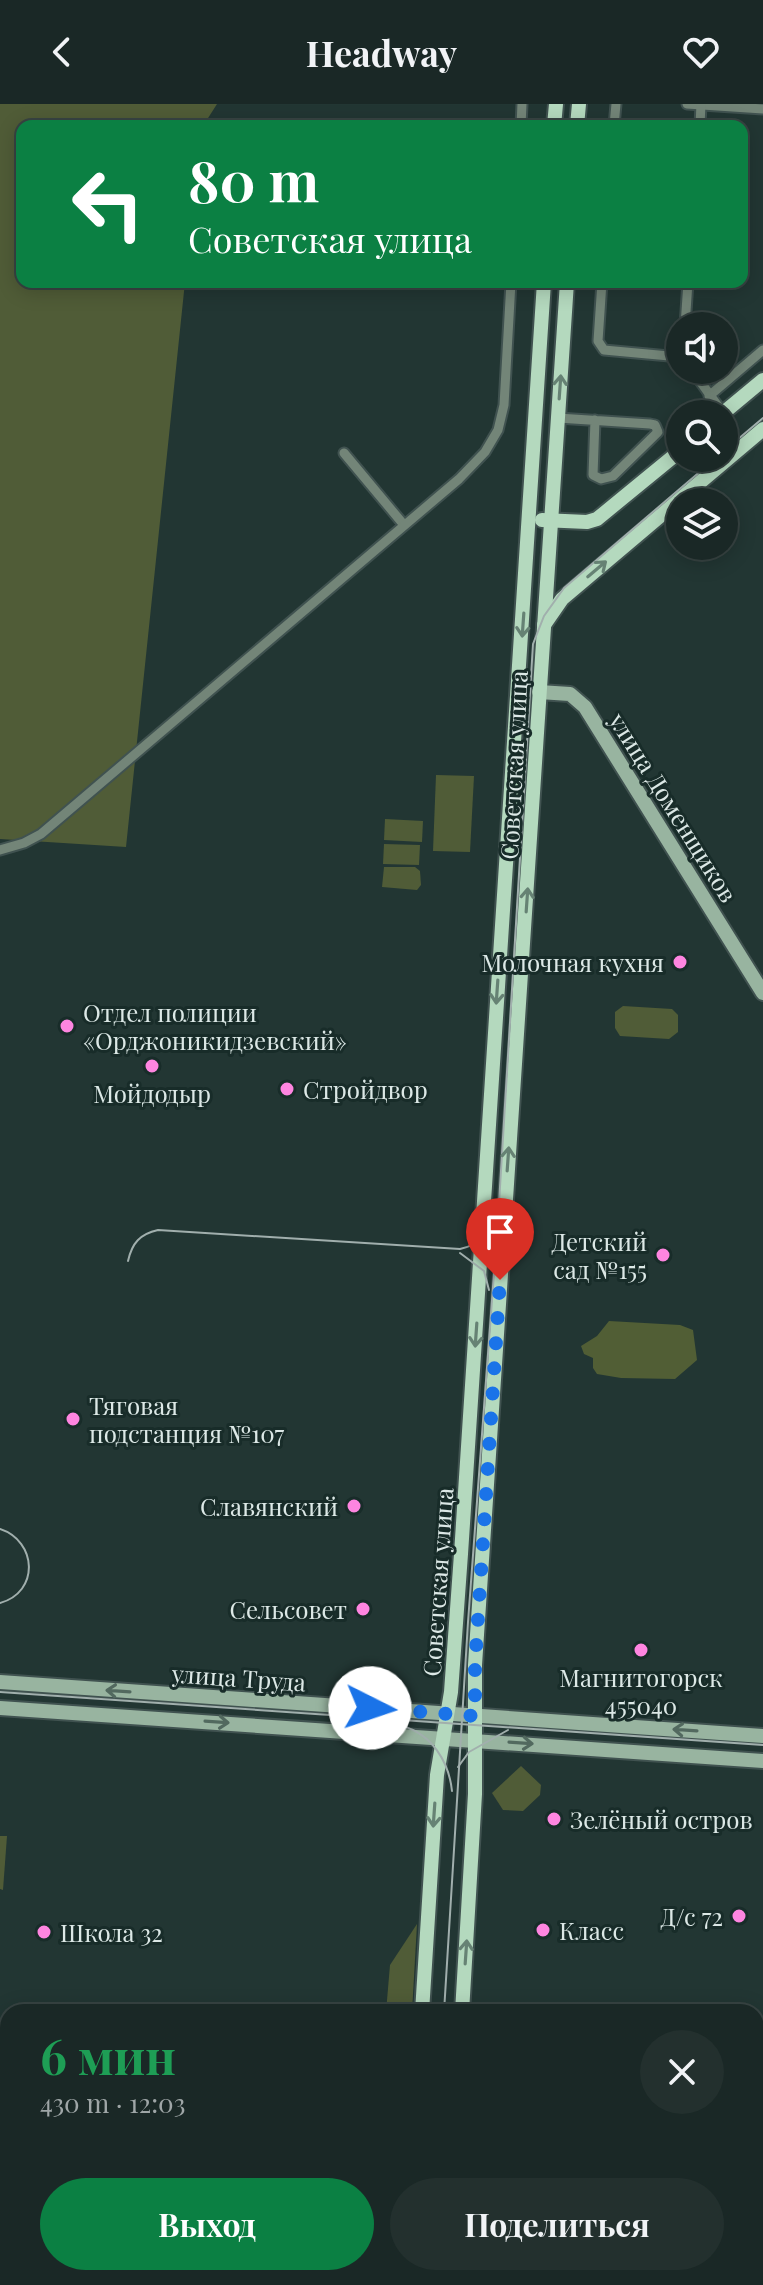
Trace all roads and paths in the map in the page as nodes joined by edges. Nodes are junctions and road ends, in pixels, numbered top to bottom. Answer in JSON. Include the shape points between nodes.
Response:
{"nodes":[{"id":1,"x":687,"y":104,"type":"edge"},
{"id":2,"x":701,"y":104,"type":"edge"},
{"id":3,"x":763,"y":109,"type":"edge"},
{"id":4,"x":511,"y":288,"type":"edge"},
{"id":5,"x":544,"y":288,"type":"edge"},
{"id":6,"x":567,"y":288,"type":"edge"},
{"id":7,"x":602,"y":288,"type":"edge"},
{"id":8,"x":688,"y":288,"type":"edge"},
{"id":9,"x":686,"y":312,"type":"edge"},
{"id":10,"x":763,"y":350,"type":"edge"},
{"id":11,"x":666,"y":356,"type":"edge"},
{"id":12,"x":763,"y":380,"type":"edge"},
{"id":13,"x":701,"y":384,"type":"edge"},
{"id":14,"x":709,"y":396,"type":"junction"},
{"id":15,"x":712,"y":400,"type":"edge"},
{"id":16,"x":738,"y":401,"type":"edge"},
{"id":17,"x":558,"y":418,"type":"junction"},
{"id":18,"x":595,"y":420,"type":"junction"},
{"id":19,"x":763,"y":429,"type":"edge"},
{"id":20,"x":344,"y":453,"type":"dead end"},
{"id":21,"x":666,"y":463,"type":"edge"},
{"id":22,"x":530,"y":519,"type":"junction"},
{"id":23,"x":551,"y":520,"type":"junction"},
{"id":24,"x":404,"y":525,"type":"junction"},
{"id":25,"x":544,"y":625,"type":"junction"},
{"id":26,"x":518,"y":691,"type":"junction"},
{"id":27,"x":539,"y":692,"type":"junction"},
{"id":28,"x":0,"y":850,"type":"edge"},
{"id":29,"x":763,"y":993,"type":"edge"},
{"id":30,"x":481,"y":1250,"type":"junction"},
{"id":31,"x":502,"y":1251,"type":"junction"},
{"id":32,"x":0,"y":1682,"type":"edge"},
{"id":33,"x":0,"y":1708,"type":"edge"},
{"id":34,"x":447,"y":1714,"type":"junction"},
{"id":35,"x":475,"y":1716,"type":"junction"},
{"id":36,"x":763,"y":1736,"type":"edge"},
{"id":37,"x":443,"y":1738,"type":"junction"},
{"id":38,"x":476,"y":1740,"type":"junction"},
{"id":39,"x":763,"y":1761,"type":"edge"},
{"id":40,"x":423,"y":2004,"type":"edge"},
{"id":41,"x":462,"y":2004,"type":"edge"}],
"edges":[{"from":1,"to":2,"type":"street"},
{"from":2,"to":3,"type":"street"},
{"from":4,"to":24,"type":"street","via":[[498,430],[459,479]]},
{"from":5,"to":22,"type":"main road","name":"Советская улица"},
{"from":17,"to":6,"type":"main road","name":"Советская улица","one_way":true},
{"from":7,"to":11,"type":"street","via":[[598,334],[604,350]]},
{"from":8,"to":9,"type":"street"},
{"from":10,"to":14,"type":"street"},
{"from":12,"to":16,"type":"main road"},
{"from":13,"to":14,"type":"street"},
{"from":14,"to":15,"type":"street"},
{"from":17,"to":18,"type":"street"},
{"from":17,"to":23,"type":"main road","name":"Советская улица"},
{"from":18,"to":18,"type":"street","via":[[650,424],[658,432],[613,476],[601,479],[593,475]]},
{"from":25,"to":19,"type":"main road","one_way":true,"via":[[562,599]]},
{"from":20,"to":24,"type":"street"},
{"from":21,"to":23,"type":"main road","via":[[606,515],[587,522]]},
{"from":22,"to":23,"type":"main road"},
{"from":22,"to":26,"type":"main road","name":"Советская улица","one_way":true},
{"from":23,"to":25,"type":"main road","name":"Советская улица"},
{"from":24,"to":28,"type":"street","via":[[41,834]]},
{"from":25,"to":27,"type":"main road","name":"Советская улица"},
{"from":26,"to":27,"type":"main road","name":"улица Доменщиков"},
{"from":26,"to":30,"type":"main road","name":"Советская улица","one_way":true},
{"from":27,"to":29,"type":"main road","name":"улица Доменщиков","via":[[570,694],[585,707]]},
{"from":31,"to":27,"type":"main road","name":"Советская улица","one_way":true},
{"from":30,"to":31,"type":"main road"},
{"from":30,"to":34,"type":"main road","name":"Советская улица","one_way":true},
{"from":31,"to":35,"type":"main road","name":"Советская улица"},
{"from":34,"to":32,"type":"main road","name":"улица Труда","one_way":true},
{"from":33,"to":37,"type":"main road","name":"улица Труда","one_way":true},
{"from":34,"to":35,"type":"main road","name":"улица Труда"},
{"from":34,"to":37,"type":"main road","name":"Советская улица"},
{"from":36,"to":35,"type":"main road","name":"улица Труда","one_way":true},
{"from":35,"to":38,"type":"main road","name":"Советская улица"},
{"from":37,"to":38,"type":"main road","name":"улица Труда"},
{"from":37,"to":40,"type":"main road","name":"Советская улица","one_way":true},
{"from":38,"to":39,"type":"main road","name":"улица Труда","one_way":true},
{"from":41,"to":38,"type":"main road","name":"Советская улица","one_way":true}]}
